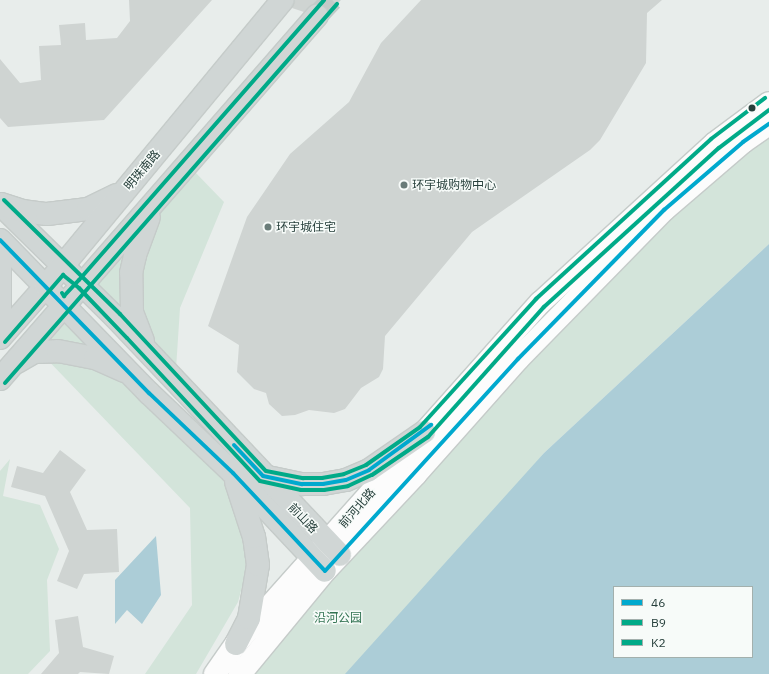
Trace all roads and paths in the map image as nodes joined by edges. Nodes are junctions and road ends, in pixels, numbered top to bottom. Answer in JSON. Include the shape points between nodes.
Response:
{"nodes":[{"id":1,"x":283,"y":0,"type":"edge"},
{"id":2,"x":317,"y":16,"type":"tunnel mouth"},
{"id":3,"x":769,"y":103,"type":"edge"},
{"id":4,"x":769,"y":124,"type":"edge"},
{"id":5,"x":128,"y":187,"type":"junction"},
{"id":6,"x":161,"y":195,"type":"junction"},
{"id":7,"x":0,"y":204,"type":"edge"},
{"id":8,"x":0,"y":240,"type":"edge"},
{"id":9,"x":0,"y":258,"type":"edge"},
{"id":10,"x":62,"y":267,"type":"junction"},
{"id":11,"x":83,"y":284,"type":"junction"},
{"id":12,"x":46,"y":286,"type":"junction"},
{"id":13,"x":65,"y":304,"type":"junction"},
{"id":14,"x":0,"y":315,"type":"edge"},
{"id":15,"x":0,"y":338,"type":"edge"},
{"id":16,"x":152,"y":356,"type":"junction"},
{"id":17,"x":5,"y":373,"type":"edge"},
{"id":18,"x":135,"y":378,"type":"junction"},
{"id":19,"x":424,"y":432,"type":"junction"},
{"id":20,"x":233,"y":473,"type":"junction"},
{"id":21,"x":264,"y":476,"type":"junction"},
{"id":22,"x":334,"y":549,"type":"junction"},
{"id":23,"x":318,"y":564,"type":"junction"},
{"id":24,"x":236,"y":644,"type":"junction"},
{"id":25,"x":215,"y":674,"type":"edge"},
{"id":26,"x":240,"y":674,"type":"edge"}],
"edges":[{"from":1,"to":5,"type":"main road","name":"明珠南路"},
{"from":2,"to":6,"type":"main road"},
{"from":3,"to":19,"type":"main road","name":"前河北路","via":[[715,143],[540,303]]},
{"from":4,"to":22,"type":"main road","name":"前河北路","via":[[743,142],[664,210]]},
{"from":5,"to":7,"type":"main road","via":[[105,202],[67,213],[35,213]]},
{"from":5,"to":10,"type":"main road","name":"明珠南路"},
{"from":6,"to":11,"type":"main road"},
{"from":6,"to":16,"type":"main road","via":[[141,235],[131,274],[132,312],[139,334]]},
{"from":7,"to":10,"type":"main road","name":"前山路"},
{"from":8,"to":12,"type":"main road","name":"前山路"},
{"from":9,"to":14,"type":"main road"},
{"from":10,"to":11,"type":"main road","name":"前山路"},
{"from":10,"to":12,"type":"main road","name":"明珠南路"},
{"from":11,"to":13,"type":"main road"},
{"from":11,"to":16,"type":"main road","name":"前山路"},
{"from":12,"to":13,"type":"main road","name":"前山路"},
{"from":12,"to":15,"type":"main road","name":"明珠南路"},
{"from":13,"to":17,"type":"main road"},
{"from":13,"to":18,"type":"main road","name":"前山路"},
{"from":16,"to":21,"type":"main road","name":"前山路"},
{"from":17,"to":18,"type":"main road","via":[[23,357],[34,352],[58,351],[95,358]]},
{"from":18,"to":20,"type":"main road","name":"前山路"},
{"from":19,"to":21,"type":"main road","via":[[369,470],[346,480],[302,484]]},
{"from":19,"to":22,"type":"main road","name":"前河北路"},
{"from":20,"to":23,"type":"main road","name":"前山路"},
{"from":20,"to":24,"type":"main road","via":[[254,537],[258,565],[249,618]]},
{"from":21,"to":22,"type":"main road","name":"前山路"},
{"from":22,"to":23,"type":"main road","name":"前河北路"},
{"from":23,"to":24,"type":"main road","name":"前河北路"},
{"from":23,"to":26,"type":"main road","name":"前河北路"},
{"from":24,"to":25,"type":"main road","name":"前河北路"}]}
